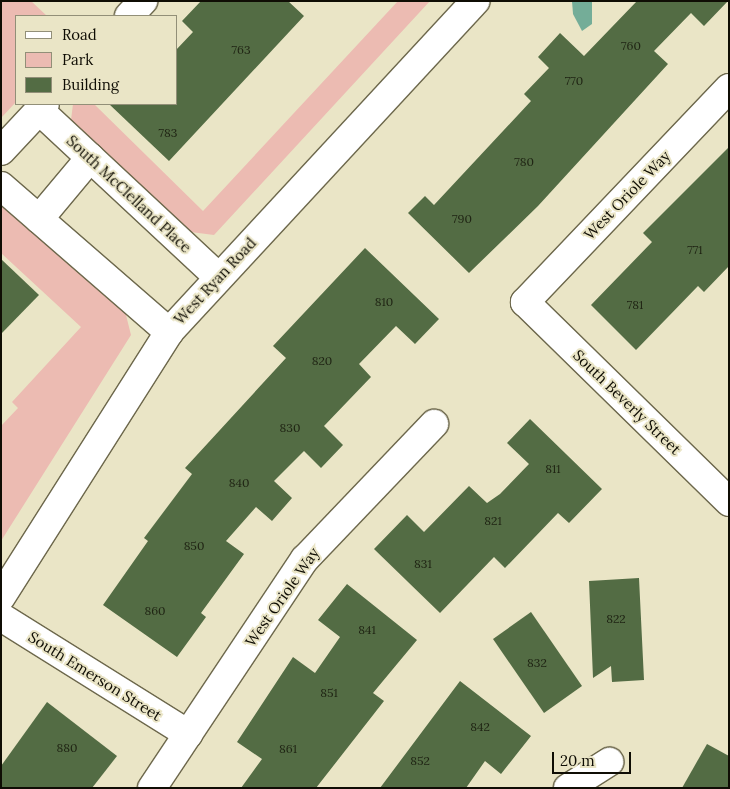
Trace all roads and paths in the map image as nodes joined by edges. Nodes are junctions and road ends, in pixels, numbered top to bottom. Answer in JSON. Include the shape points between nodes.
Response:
{"nodes":[{"id":1,"x":143,"y":1,"type":"edge"},
{"id":2,"x":476,"y":1,"type":"edge"},
{"id":3,"x":129,"y":15,"type":"edge"},
{"id":4,"x":729,"y":88,"type":"edge"},
{"id":5,"x":42,"y":107,"type":"edge"},
{"id":6,"x":1,"y":151,"type":"edge"},
{"id":7,"x":90,"y":158,"type":"junction"},
{"id":8,"x":1,"y":186,"type":"edge"},
{"id":9,"x":38,"y":219,"type":"junction"},
{"id":10,"x":218,"y":277,"type":"junction"},
{"id":11,"x":525,"y":302,"type":"joint"},
{"id":12,"x":169,"y":332,"type":"junction"},
{"id":13,"x":434,"y":424,"type":"dead end"},
{"id":14,"x":729,"y":502,"type":"edge"},
{"id":15,"x":1,"y":597,"type":"edge"},
{"id":16,"x":1,"y":617,"type":"edge"},
{"id":17,"x":188,"y":734,"type":"junction"},
{"id":18,"x":609,"y":762,"type":"dead end"},
{"id":19,"x":152,"y":788,"type":"edge"},
{"id":20,"x":568,"y":788,"type":"edge"}],
"edges":[{"from":1,"to":3,"type":"street"},
{"from":2,"to":10,"type":"street","name":"West Ryan Road"},
{"from":4,"to":11,"type":"street","name":"West Oriole Way"},
{"from":5,"to":6,"type":"street"},
{"from":5,"to":7,"type":"street","name":"South McClelland Place"},
{"from":7,"to":9,"type":"street"},
{"from":7,"to":10,"type":"street","name":"South McClelland Place"},
{"from":8,"to":9,"type":"street"},
{"from":9,"to":12,"type":"street"},
{"from":10,"to":12,"type":"street","name":"West Ryan Road"},
{"from":11,"to":14,"type":"street","name":"South Beverly Street"},
{"from":12,"to":15,"type":"street","name":"West Ryan Road"},
{"from":13,"to":17,"type":"street","name":"West Oriole Way","via":[[305,559]]},
{"from":16,"to":17,"type":"street","name":"South Emerson Street"},
{"from":17,"to":19,"type":"street","name":"West Oriole Way"},
{"from":18,"to":20,"type":"street"}]}
